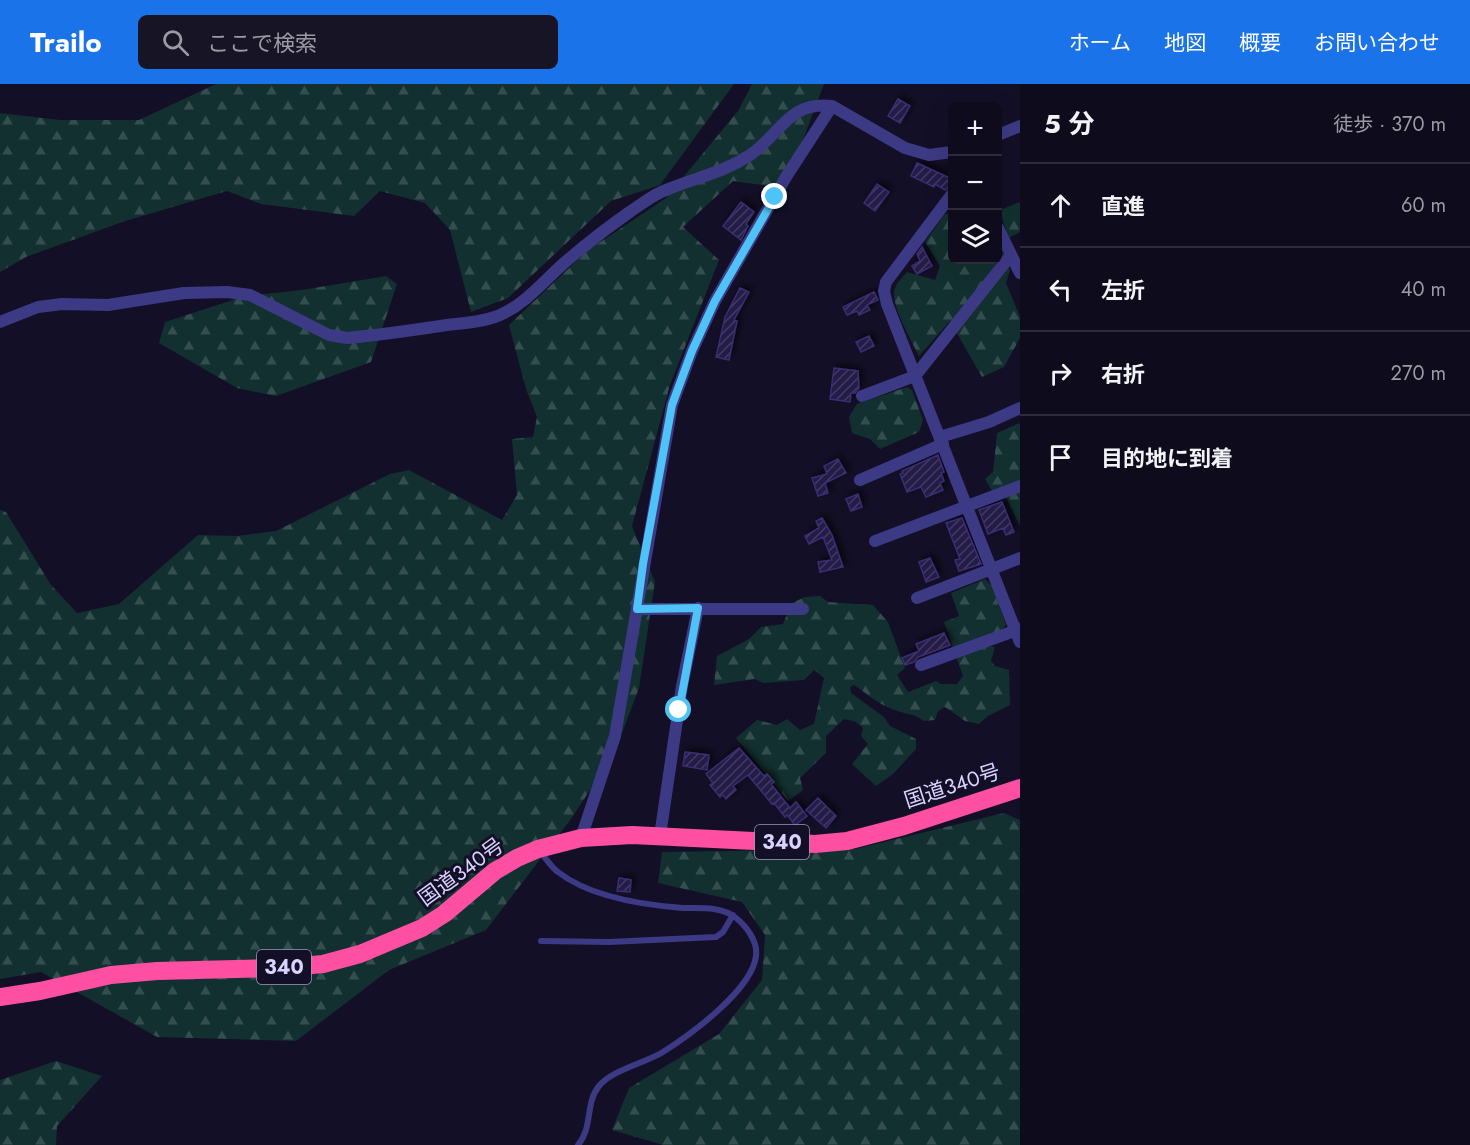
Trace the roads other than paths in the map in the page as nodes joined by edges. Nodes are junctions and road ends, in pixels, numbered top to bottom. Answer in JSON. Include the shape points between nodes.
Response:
{"nodes":[{"id":1,"x":832,"y":106,"type":"junction"},
{"id":2,"x":1020,"y":126,"type":"edge"},
{"id":3,"x":1002,"y":133,"type":"edge"},
{"id":4,"x":948,"y":152,"type":"edge"},
{"id":5,"x":948,"y":199,"type":"edge"},
{"id":6,"x":1002,"y":236,"type":"edge"},
{"id":7,"x":1011,"y":255,"type":"junction"},
{"id":8,"x":1020,"y":273,"type":"edge"},
{"id":9,"x":0,"y":321,"type":"edge"},
{"id":10,"x":915,"y":376,"type":"junction"},
{"id":11,"x":862,"y":396,"type":"dead end"},
{"id":12,"x":1020,"y":408,"type":"edge"},
{"id":13,"x":941,"y":440,"type":"junction"},
{"id":14,"x":860,"y":480,"type":"dead end"},
{"id":15,"x":1020,"y":486,"type":"edge"},
{"id":16,"x":967,"y":506,"type":"junction"},
{"id":17,"x":875,"y":541,"type":"dead end"},
{"id":18,"x":1020,"y":558,"type":"edge"},
{"id":19,"x":992,"y":569,"type":"junction"},
{"id":20,"x":917,"y":598,"type":"dead end"},
{"id":21,"x":698,"y":608,"type":"junction"},
{"id":22,"x":637,"y":609,"type":"junction"},
{"id":23,"x":803,"y":609,"type":"dead end"},
{"id":24,"x":1018,"y":634,"type":"edge"},
{"id":25,"x":921,"y":664,"type":"dead end"},
{"id":26,"x":1020,"y":788,"type":"edge"},
{"id":27,"x":660,"y":836,"type":"junction"},
{"id":28,"x":581,"y":838,"type":"junction"},
{"id":29,"x":538,"y":849,"type":"junction"},
{"id":30,"x":733,"y":915,"type":"junction"},
{"id":31,"x":541,"y":941,"type":"dead end"},
{"id":32,"x":0,"y":997,"type":"edge"},
{"id":33,"x":578,"y":1145,"type":"edge"}],
"edges":[{"from":1,"to":4,"type":"street","via":[[905,148],[928,155]]},
{"from":1,"to":9,"type":"street","via":[[806,108],[729,168],[665,190],[582,248],[523,302],[499,315],[348,338],[329,335],[250,295],[227,292],[184,293],[108,305],[38,307]]},
{"from":1,"to":22,"type":"street","via":[[715,301],[684,373],[672,405]]},
{"from":2,"to":3,"type":"street"},
{"from":5,"to":10,"type":"street","via":[[886,282],[884,291]]},
{"from":6,"to":7,"type":"street"},
{"from":7,"to":8,"type":"street"},
{"from":7,"to":10,"type":"street"},
{"from":10,"to":11,"type":"street"},
{"from":10,"to":13,"type":"street"},
{"from":12,"to":13,"type":"street"},
{"from":13,"to":14,"type":"street"},
{"from":13,"to":16,"type":"street"},
{"from":15,"to":16,"type":"street"},
{"from":16,"to":17,"type":"street"},
{"from":16,"to":19,"type":"street"},
{"from":18,"to":19,"type":"street"},
{"from":19,"to":20,"type":"street"},
{"from":19,"to":24,"type":"street"},
{"from":21,"to":22,"type":"street"},
{"from":21,"to":23,"type":"street"},
{"from":21,"to":27,"type":"street"},
{"from":22,"to":28,"type":"street","via":[[615,736]]},
{"from":24,"to":25,"type":"street"},
{"from":26,"to":27,"type":"highway","name":"国道340号","number":"340","via":[[847,841],[815,844]]},
{"from":27,"to":28,"type":"highway","name":"国道340号","number":"340"},
{"from":28,"to":29,"type":"highway","name":"国道340号","number":"340"},
{"from":29,"to":30,"type":"lane","via":[[556,871],[603,896],[716,909]]},
{"from":29,"to":32,"type":"highway","name":"国道340号","number":"340","via":[[495,871],[422,928],[360,954],[323,964],[279,968],[111,975]]},
{"from":30,"to":31,"type":"lane","via":[[716,937]]},
{"from":30,"to":33,"type":"lane","via":[[746,927],[756,950],[752,969],[741,987],[662,1053],[600,1086],[586,1134]]}]}
